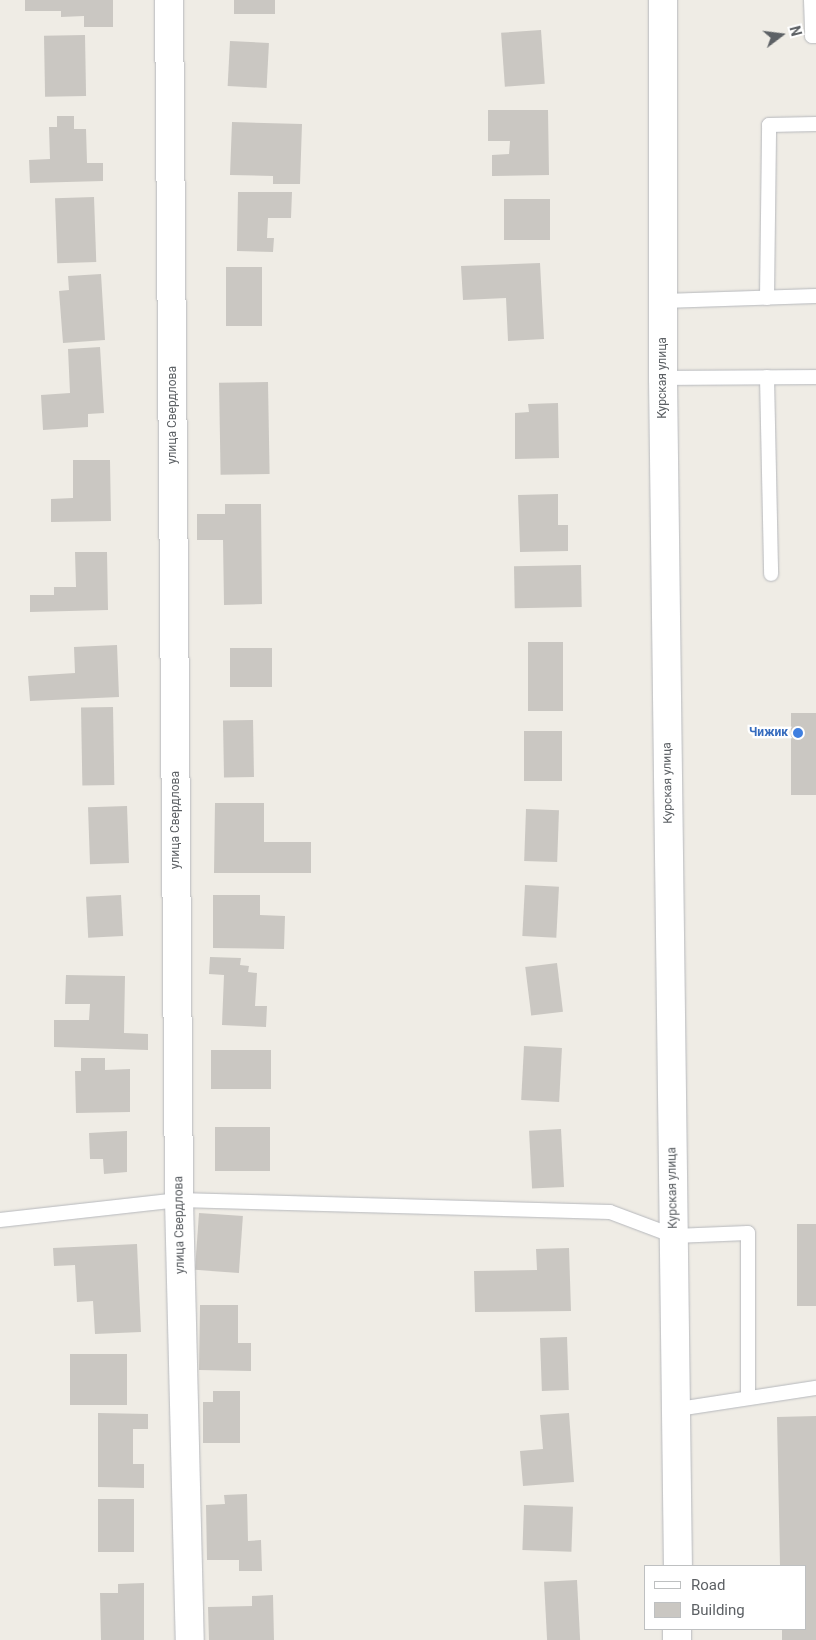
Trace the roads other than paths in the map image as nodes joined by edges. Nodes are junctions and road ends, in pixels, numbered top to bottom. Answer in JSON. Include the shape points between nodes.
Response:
{"nodes":[{"id":1,"x":169,"y":0,"type":"edge"},
{"id":2,"x":663,"y":0,"type":"edge"},
{"id":3,"x":811,"y":0,"type":"edge"},
{"id":4,"x":816,"y":36,"type":"edge"},
{"id":5,"x":816,"y":124,"type":"edge"},
{"id":6,"x":816,"y":296,"type":"edge"},
{"id":7,"x":767,"y":298,"type":"junction"},
{"id":8,"x":663,"y":300,"type":"junction"},
{"id":9,"x":767,"y":377,"type":"junction"},
{"id":10,"x":816,"y":377,"type":"edge"},
{"id":11,"x":663,"y":378,"type":"junction"},
{"id":12,"x":772,"y":574,"type":"dead end"},
{"id":13,"x":179,"y":1200,"type":"junction"},
{"id":14,"x":0,"y":1220,"type":"edge"},
{"id":15,"x":674,"y":1236,"type":"junction"},
{"id":16,"x":816,"y":1388,"type":"edge"},
{"id":17,"x":748,"y":1396,"type":"junction"},
{"id":18,"x":678,"y":1408,"type":"junction"},
{"id":19,"x":678,"y":1565,"type":"edge"},
{"id":20,"x":190,"y":1640,"type":"edge"}],
"edges":[{"from":1,"to":13,"type":"street","name":"улица Свердлова"},
{"from":2,"to":8,"type":"street","name":"Курская улица"},
{"from":3,"to":4,"type":"lane","via":[[812,36]]},
{"from":5,"to":7,"type":"lane","via":[[768,125]]},
{"from":6,"to":7,"type":"lane"},
{"from":7,"to":8,"type":"lane"},
{"from":8,"to":11,"type":"street","name":"Курская улица"},
{"from":9,"to":10,"type":"lane"},
{"from":9,"to":11,"type":"lane"},
{"from":9,"to":12,"type":"lane"},
{"from":11,"to":15,"type":"street","name":"Курская улица"},
{"from":13,"to":14,"type":"lane"},
{"from":13,"to":15,"type":"lane","via":[[610,1212]]},
{"from":13,"to":20,"type":"street","name":"улица Свердлова"},
{"from":15,"to":17,"type":"lane","via":[[748,1233]]},
{"from":15,"to":18,"type":"street","name":"Курская улица"},
{"from":16,"to":17,"type":"lane"},
{"from":17,"to":18,"type":"lane"},
{"from":18,"to":19,"type":"street","name":"Курская улица"}]}
